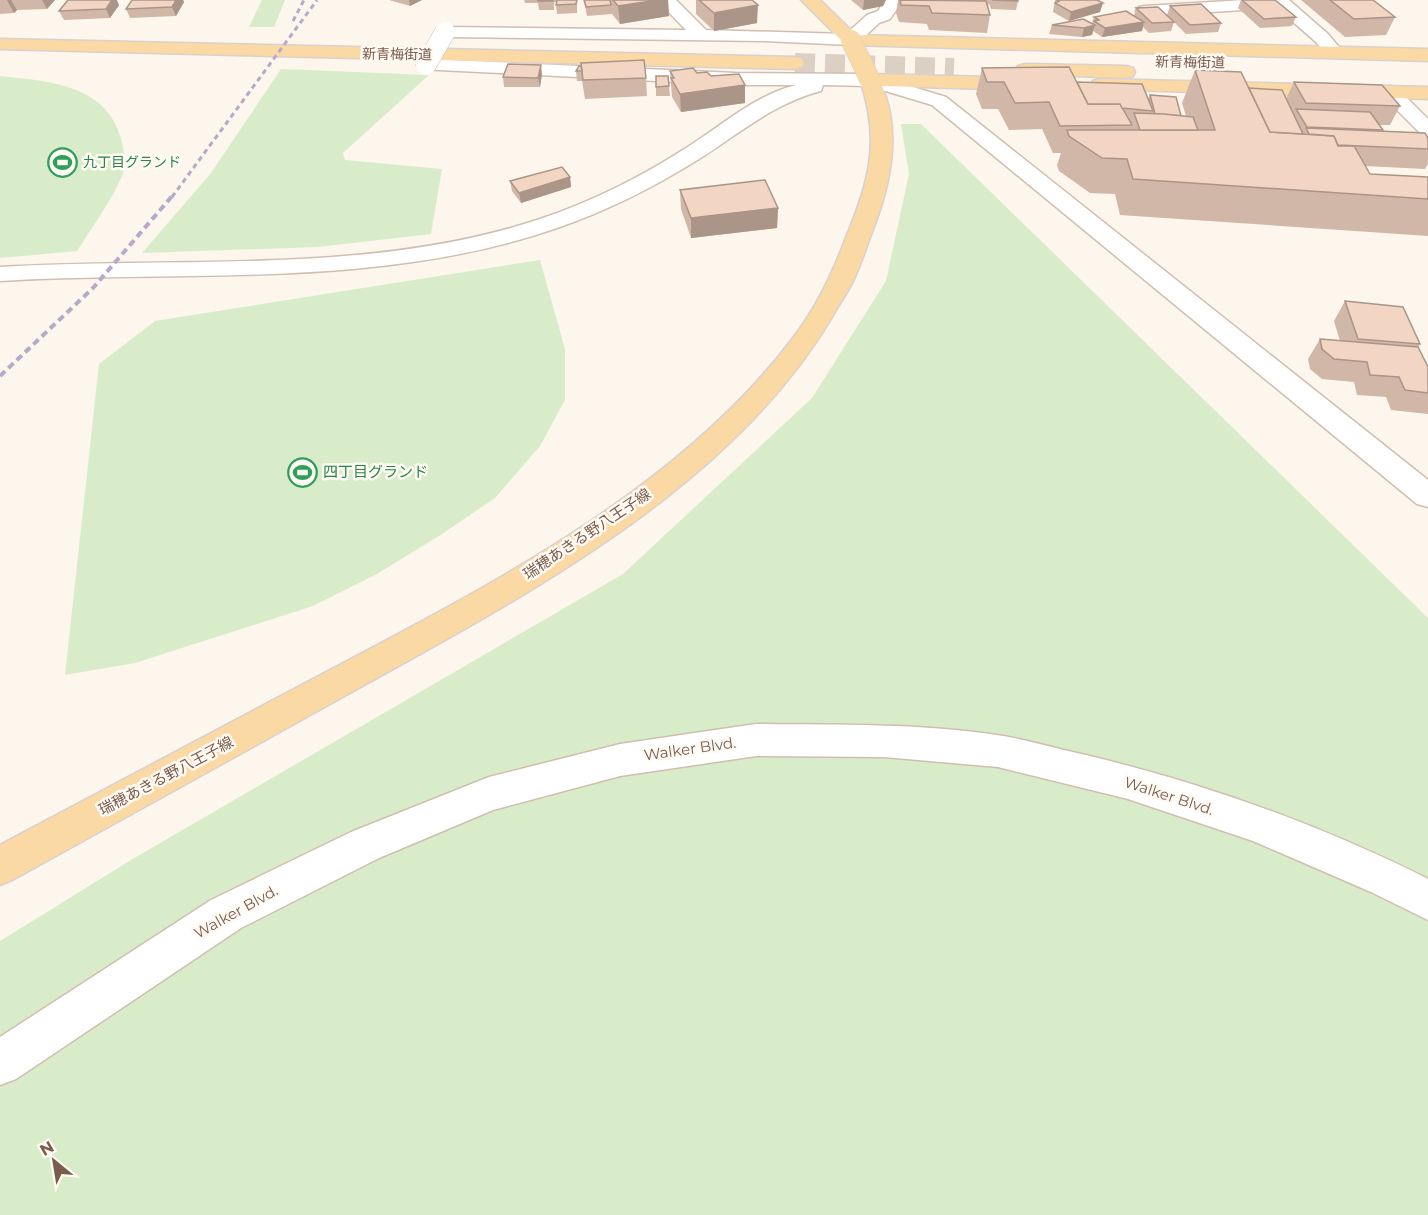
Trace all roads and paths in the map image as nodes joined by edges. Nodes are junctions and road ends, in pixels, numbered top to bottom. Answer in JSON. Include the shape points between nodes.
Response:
{"nodes":[{"id":1,"x":666,"y":0,"type":"edge"},
{"id":2,"x":810,"y":0,"type":"edge"},
{"id":3,"x":894,"y":0,"type":"edge"},
{"id":4,"x":1280,"y":1,"type":"edge"},
{"id":5,"x":1145,"y":11,"type":"edge"},
{"id":6,"x":0,"y":33,"type":"edge"},
{"id":7,"x":702,"y":36,"type":"junction"},
{"id":8,"x":851,"y":40,"type":"junction"},
{"id":9,"x":0,"y":44,"type":"edge"},
{"id":10,"x":1335,"y":53,"type":"junction"},
{"id":11,"x":1428,"y":56,"type":"edge"},
{"id":12,"x":1428,"y":68,"type":"edge"},
{"id":13,"x":870,"y":80,"type":"junction"},
{"id":14,"x":1428,"y":81,"type":"edge"},
{"id":15,"x":1390,"y":92,"type":"junction"},
{"id":16,"x":1428,"y":93,"type":"edge"},
{"id":17,"x":1428,"y":130,"type":"edge"},
{"id":18,"x":0,"y":274,"type":"edge"},
{"id":19,"x":1428,"y":496,"type":"edge"},
{"id":20,"x":0,"y":866,"type":"edge"},
{"id":21,"x":1428,"y":900,"type":"edge"},
{"id":22,"x":0,"y":1063,"type":"edge"}],
"edges":[{"from":1,"to":7,"type":"street"},
{"from":2,"to":8,"type":"main road","name":"瑞穂あきる野八王子線"},
{"from":3,"to":8,"type":"street","via":[[884,15],[873,19]]},
{"from":4,"to":5,"type":"street"},
{"from":4,"to":10,"type":"street"},
{"from":6,"to":9,"type":"main road","name":"新青梅街道","via":[[795,58]]},
{"from":7,"to":8,"type":"street"},
{"from":7,"to":13,"type":"street","bridge":true,"via":[[445,32],[426,64],[735,79]]},
{"from":8,"to":10,"type":"main road"},
{"from":8,"to":13,"type":"main road","name":"瑞穂あきる野八王子線","bridge":true},
{"from":10,"to":11,"type":"main road"},
{"from":12,"to":14,"type":"main road","name":"新青梅街道","via":[[954,62]]},
{"from":13,"to":15,"type":"main road"},
{"from":13,"to":18,"type":"street","via":[[804,88],[781,98],[635,188],[571,215],[479,243],[334,265],[110,268]]},
{"from":13,"to":19,"type":"street","via":[[939,101]]},
{"from":13,"to":20,"type":"main road","name":"瑞穂あきる野八王子線","via":[[879,103],[880,175],[847,271],[823,316],[792,360],[759,399],[714,440],[619,516],[547,565]]},
{"from":15,"to":16,"type":"main road"},
{"from":15,"to":17,"type":"street"},
{"from":21,"to":22,"type":"street","name":"Walker Blvd.","via":[[1260,825],[1106,777],[998,751],[884,741],[756,740],[620,760],[489,794],[364,845],[226,914]]}]}
